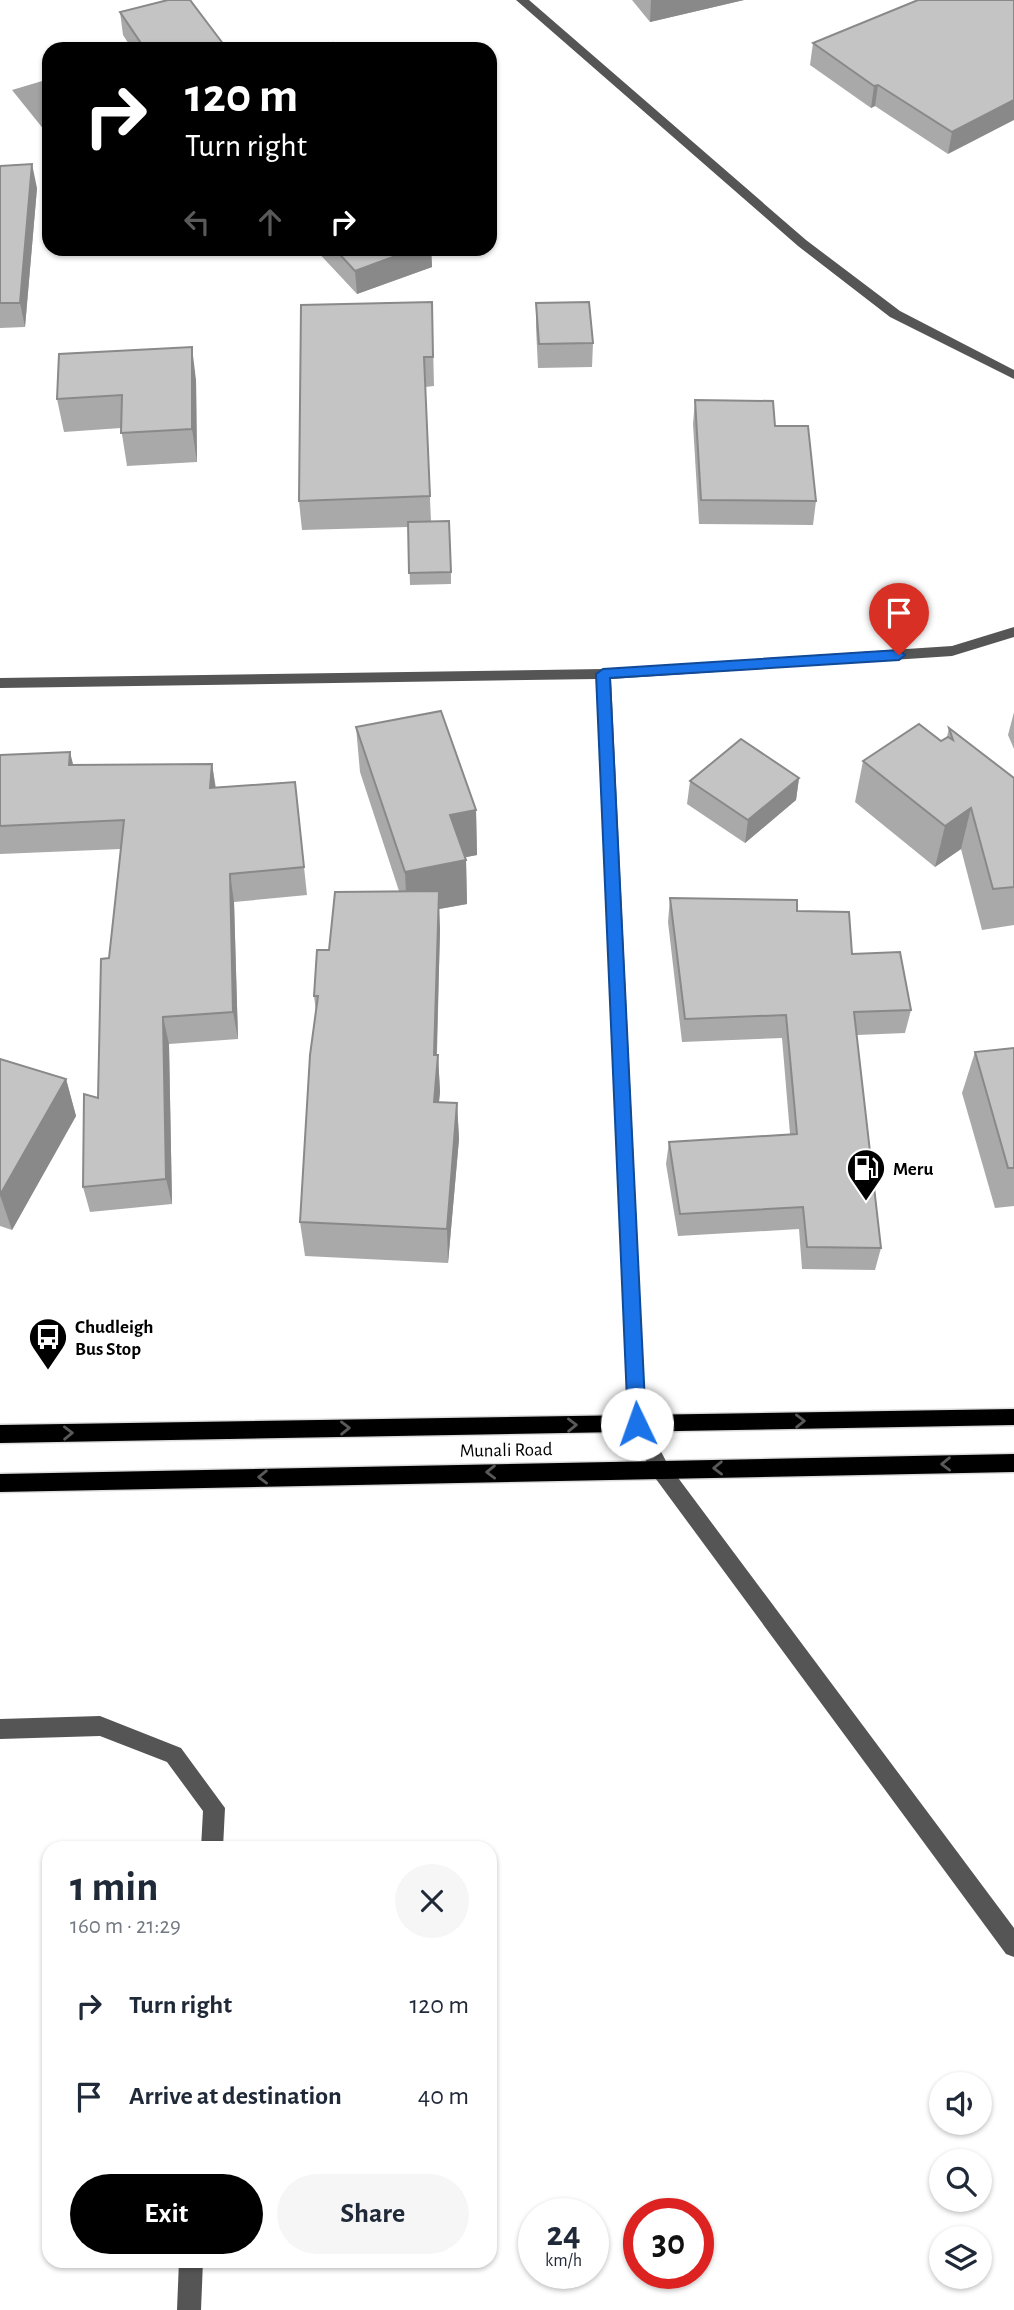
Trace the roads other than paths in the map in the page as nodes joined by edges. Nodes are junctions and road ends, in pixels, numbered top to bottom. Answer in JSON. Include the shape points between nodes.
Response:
{"nodes":[{"id":1,"x":522,"y":0,"type":"edge"},
{"id":2,"x":1014,"y":375,"type":"edge"},
{"id":3,"x":1014,"y":632,"type":"edge"},
{"id":4,"x":603,"y":674,"type":"junction"},
{"id":5,"x":0,"y":683,"type":"edge"},
{"id":6,"x":1014,"y":1417,"type":"edge"},
{"id":7,"x":637,"y":1424,"type":"junction"},
{"id":8,"x":0,"y":1434,"type":"edge"},
{"id":9,"x":1014,"y":1463,"type":"edge"},
{"id":10,"x":660,"y":1469,"type":"junction"},
{"id":11,"x":0,"y":1483,"type":"edge"},
{"id":12,"x":0,"y":1728,"type":"edge"},
{"id":13,"x":212,"y":1841,"type":"edge"},
{"id":14,"x":1014,"y":1946,"type":"edge"},
{"id":15,"x":191,"y":2268,"type":"edge"},
{"id":16,"x":189,"y":2310,"type":"edge"}],
"edges":[{"from":1,"to":2,"type":"street","via":[[802,243],[895,314]]},
{"from":3,"to":4,"type":"street","via":[[952,651]]},
{"from":4,"to":5,"type":"street"},
{"from":4,"to":7,"type":"street"},
{"from":7,"to":6,"type":"main road","name":"Munali Road","one_way":true},
{"from":8,"to":7,"type":"main road","name":"Munali Road","one_way":true},
{"from":7,"to":10,"type":"street"},
{"from":9,"to":10,"type":"main road","name":"Munali Road","one_way":true},
{"from":10,"to":11,"type":"main road","name":"Munali Road","one_way":true},
{"from":10,"to":14,"type":"street"},
{"from":12,"to":13,"type":"street","via":[[100,1726],[174,1755],[214,1808]]},
{"from":15,"to":16,"type":"street"}]}
